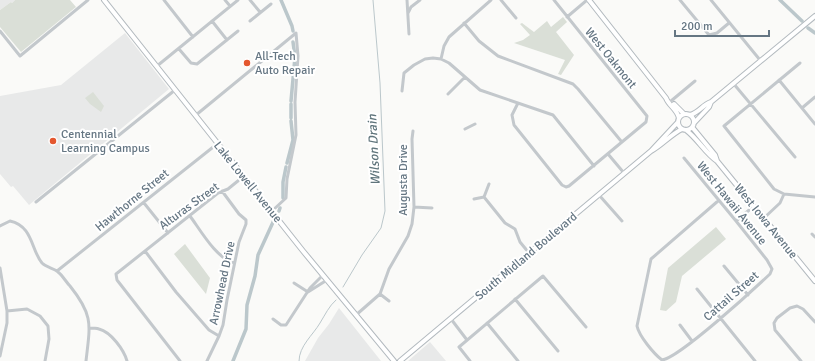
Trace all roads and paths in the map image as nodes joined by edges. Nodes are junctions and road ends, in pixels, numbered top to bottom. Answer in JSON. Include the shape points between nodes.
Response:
{"nodes":[{"id":1,"x":88,"y":0,"type":"edge"},
{"id":2,"x":104,"y":0,"type":"edge"},
{"id":3,"x":164,"y":0,"type":"edge"},
{"id":4,"x":225,"y":0,"type":"edge"},
{"id":5,"x":238,"y":0,"type":"edge"},
{"id":6,"x":250,"y":0,"type":"edge"},
{"id":7,"x":407,"y":0,"type":"edge"},
{"id":8,"x":420,"y":0,"type":"edge"},
{"id":9,"x":491,"y":0,"type":"edge"},
{"id":10,"x":501,"y":0,"type":"edge"},
{"id":11,"x":554,"y":0,"type":"edge"},
{"id":12,"x":588,"y":0,"type":"edge"},
{"id":13,"x":680,"y":0,"type":"edge"},
{"id":14,"x":710,"y":0,"type":"edge"},
{"id":15,"x":271,"y":4,"type":"dead end"},
{"id":16,"x":230,"y":6,"type":"junction"},
{"id":17,"x":260,"y":12,"type":"junction"},
{"id":18,"x":408,"y":13,"type":"junction"},
{"id":19,"x":815,"y":16,"type":"edge"},
{"id":20,"x":567,"y":17,"type":"junction"},
{"id":21,"x":516,"y":18,"type":"dead end"},
{"id":22,"x":250,"y":20,"type":"dead end"},
{"id":23,"x":212,"y":21,"type":"junction"},
{"id":24,"x":464,"y":23,"type":"junction"},
{"id":25,"x":729,"y":23,"type":"junction"},
{"id":26,"x":0,"y":31,"type":"edge"},
{"id":27,"x":238,"y":31,"type":"dead end"},
{"id":28,"x":409,"y":34,"type":"dead end"},
{"id":29,"x":4,"y":36,"type":"junction"},
{"id":30,"x":193,"y":37,"type":"junction"},
{"id":31,"x":0,"y":39,"type":"edge"},
{"id":32,"x":227,"y":40,"type":"junction"},
{"id":33,"x":179,"y":49,"type":"junction"},
{"id":34,"x":441,"y":59,"type":"junction"},
{"id":35,"x":760,"y":60,"type":"junction"},
{"id":36,"x":800,"y":63,"type":"dead end"},
{"id":37,"x":157,"y":66,"type":"junction"},
{"id":38,"x":464,"y":77,"type":"junction"},
{"id":39,"x":779,"y":80,"type":"junction"},
{"id":40,"x":695,"y":81,"type":"dead end"},
{"id":41,"x":733,"y":82,"type":"junction"},
{"id":42,"x":175,"y":90,"type":"junction"},
{"id":43,"x":402,"y":90,"type":"dead end"},
{"id":44,"x":448,"y":94,"type":"dead end"},
{"id":45,"x":815,"y":97,"type":"edge"},
{"id":46,"x":666,"y":98,"type":"junction"},
{"id":47,"x":671,"y":101,"type":"junction"},
{"id":48,"x":711,"y":102,"type":"junction"},
{"id":49,"x":518,"y":103,"type":"junction"},
{"id":50,"x":751,"y":103,"type":"junction"},
{"id":51,"x":802,"y":108,"type":"junction"},
{"id":52,"x":684,"y":114,"type":"junction"},
{"id":53,"x":196,"y":115,"type":"junction"},
{"id":54,"x":690,"y":115,"type":"junction"},
{"id":55,"x":678,"y":120,"type":"junction"},
{"id":56,"x":475,"y":124,"type":"dead end"},
{"id":57,"x":815,"y":124,"type":"edge"},
{"id":58,"x":693,"y":125,"type":"junction"},
{"id":59,"x":465,"y":129,"type":"dead end"},
{"id":60,"x":684,"y":130,"type":"junction"},
{"id":61,"x":413,"y":131,"type":"dead end"},
{"id":62,"x":621,"y":141,"type":"junction"},
{"id":63,"x":217,"y":144,"type":"junction"},
{"id":64,"x":651,"y":151,"type":"junction"},
{"id":65,"x":608,"y":154,"type":"junction"},
{"id":66,"x":795,"y":157,"type":"dead end"},
{"id":67,"x":684,"y":158,"type":"dead end"},
{"id":68,"x":717,"y":161,"type":"junction"},
{"id":69,"x":594,"y":166,"type":"junction"},
{"id":70,"x":624,"y":174,"type":"junction"},
{"id":71,"x":244,"y":176,"type":"junction"},
{"id":72,"x":489,"y":184,"type":"dead end"},
{"id":73,"x":222,"y":191,"type":"junction"},
{"id":74,"x":784,"y":194,"type":"junction"},
{"id":75,"x":599,"y":195,"type":"junction"},
{"id":76,"x":484,"y":197,"type":"junction"},
{"id":77,"x":815,"y":197,"type":"edge"},
{"id":78,"x":474,"y":199,"type":"dead end"},
{"id":79,"x":718,"y":201,"type":"junction"},
{"id":80,"x":36,"y":202,"type":"dead end"},
{"id":81,"x":144,"y":203,"type":"junction"},
{"id":82,"x":754,"y":206,"type":"junction"},
{"id":83,"x":414,"y":207,"type":"junction"},
{"id":84,"x":432,"y":208,"type":"dead end"},
{"id":85,"x":272,"y":211,"type":"junction"},
{"id":86,"x":190,"y":216,"type":"junction"},
{"id":87,"x":764,"y":218,"type":"junction"},
{"id":88,"x":622,"y":221,"type":"dead end"},
{"id":89,"x":736,"y":221,"type":"junction"},
{"id":90,"x":0,"y":226,"type":"edge"},
{"id":91,"x":168,"y":232,"type":"junction"},
{"id":92,"x":812,"y":234,"type":"dead end"},
{"id":93,"x":815,"y":237,"type":"edge"},
{"id":94,"x":145,"y":251,"type":"junction"},
{"id":95,"x":529,"y":253,"type":"junction"},
{"id":96,"x":767,"y":260,"type":"joint"},
{"id":97,"x":234,"y":263,"type":"junction"},
{"id":98,"x":724,"y":266,"type":"dead end"},
{"id":99,"x":0,"y":268,"type":"edge"},
{"id":100,"x":57,"y":270,"type":"junction"},
{"id":101,"x":322,"y":275,"type":"junction"},
{"id":102,"x":326,"y":280,"type":"junction"},
{"id":103,"x":815,"y":281,"type":"edge"},
{"id":104,"x":294,"y":283,"type":"dead end"},
{"id":105,"x":697,"y":289,"type":"dead end"},
{"id":106,"x":308,"y":292,"type":"junction"},
{"id":107,"x":380,"y":294,"type":"junction"},
{"id":108,"x":748,"y":295,"type":"junction"},
{"id":109,"x":515,"y":299,"type":"junction"},
{"id":110,"x":389,"y":301,"type":"dead end"},
{"id":111,"x":7,"y":311,"type":"junction"},
{"id":112,"x":356,"y":315,"type":"junction"},
{"id":113,"x":720,"y":318,"type":"junction"},
{"id":114,"x":273,"y":319,"type":"dead end"},
{"id":115,"x":451,"y":319,"type":"junction"},
{"id":116,"x":815,"y":322,"type":"edge"},
{"id":117,"x":487,"y":323,"type":"junction"},
{"id":118,"x":680,"y":325,"type":"dead end"},
{"id":119,"x":586,"y":327,"type":"dead end"},
{"id":120,"x":89,"y":328,"type":"junction"},
{"id":121,"x":219,"y":336,"type":"junction"},
{"id":122,"x":467,"y":340,"type":"junction"},
{"id":123,"x":692,"y":341,"type":"junction"},
{"id":124,"x":558,"y":351,"type":"dead end"},
{"id":125,"x":0,"y":356,"type":"edge"},
{"id":126,"x":45,"y":361,"type":"edge"},
{"id":127,"x":86,"y":361,"type":"edge"},
{"id":128,"x":127,"y":361,"type":"edge"},
{"id":129,"x":180,"y":361,"type":"edge"},
{"id":130,"x":207,"y":361,"type":"edge"},
{"id":131,"x":394,"y":361,"type":"edge"},
{"id":132,"x":400,"y":361,"type":"edge"},
{"id":133,"x":470,"y":361,"type":"edge"},
{"id":134,"x":518,"y":361,"type":"edge"},
{"id":135,"x":755,"y":361,"type":"edge"},
{"id":136,"x":801,"y":361,"type":"edge"}],
"edges":[{"from":1,"to":29,"type":"street","via":[[20,56]]},
{"from":2,"to":37,"type":"main road","name":"Lake Lowell Avenue"},
{"from":3,"to":30,"type":"street"},
{"from":4,"to":16,"type":"street"},
{"from":5,"to":16,"type":"street"},
{"from":6,"to":17,"type":"street"},
{"from":7,"to":18,"type":"street"},
{"from":8,"to":18,"type":"street"},
{"from":9,"to":24,"type":"street"},
{"from":10,"to":21,"type":"street"},
{"from":11,"to":20,"type":"street","name":"West Oakmont"},
{"from":12,"to":20,"type":"street"},
{"from":12,"to":46,"type":"main road"},
{"from":13,"to":25,"type":"street","via":[[709,35],[717,33]]},
{"from":14,"to":25,"type":"street"},
{"from":15,"to":17,"type":"street"},
{"from":16,"to":23,"type":"street"},
{"from":17,"to":22,"type":"street"},
{"from":18,"to":28,"type":"street"},
{"from":19,"to":35,"type":"main road"},
{"from":20,"to":62,"type":"street","name":"West Oakmont","via":[[647,116],[646,122]]},
{"from":23,"to":30,"type":"street"},
{"from":23,"to":32,"type":"street"},
{"from":24,"to":34,"type":"street","via":[[449,38]]},
{"from":24,"to":62,"type":"street","via":[[479,41],[498,56],[573,84]]},
{"from":25,"to":35,"type":"street"},
{"from":26,"to":29,"type":"street"},
{"from":27,"to":32,"type":"street"},
{"from":29,"to":31,"type":"street"},
{"from":30,"to":33,"type":"street"},
{"from":32,"to":33,"type":"street","via":[[197,64],[191,63]]},
{"from":33,"to":37,"type":"street"},
{"from":34,"to":38,"type":"street"},
{"from":34,"to":43,"type":"street","via":[[425,59],[414,65],[404,73]]},
{"from":35,"to":41,"type":"main road"},
{"from":36,"to":39,"type":"street"},
{"from":37,"to":42,"type":"main road","name":"Lake Lowell Avenue"},
{"from":38,"to":44,"type":"street"},
{"from":38,"to":49,"type":"street","via":[[480,90]]},
{"from":39,"to":50,"type":"street"},
{"from":39,"to":51,"type":"street"},
{"from":40,"to":47,"type":"street"},
{"from":41,"to":48,"type":"main road"},
{"from":41,"to":50,"type":"street"},
{"from":42,"to":53,"type":"main road","name":"Lake Lowell Avenue"},
{"from":42,"to":80,"type":"street"},
{"from":45,"to":51,"type":"street"},
{"from":46,"to":47,"type":"main road"},
{"from":46,"to":55,"type":"main road","via":[[675,109]]},
{"from":47,"to":52,"type":"main road"},
{"from":48,"to":54,"type":"main road"},
{"from":48,"to":58,"type":"main road"},
{"from":49,"to":69,"type":"street","via":[[553,115]]},
{"from":49,"to":69,"type":"street","via":[[512,115],[514,125],[562,185],[569,186]]},
{"from":50,"to":66,"type":"street"},
{"from":50,"to":74,"type":"street","via":[[724,126],[774,189]]},
{"from":51,"to":57,"type":"street"},
{"from":52,"to":54,"type":"main road"},
{"from":52,"to":55,"type":"main road"},
{"from":53,"to":63,"type":"main road","name":"Lake Lowell Avenue"},
{"from":53,"to":85,"type":"street","via":[[296,33],[296,141],[286,198]]},
{"from":54,"to":58,"type":"main road"},
{"from":55,"to":60,"type":"main road","via":[[679,127]]},
{"from":55,"to":64,"type":"main road","name":"South Midland Boulevard"},
{"from":56,"to":59,"type":"street"},
{"from":58,"to":60,"type":"main road"},
{"from":58,"to":68,"type":"main road","name":"West Iowa Avenue"},
{"from":60,"to":64,"type":"main road","name":"South Midland Boulevard","via":[[674,133]]},
{"from":60,"to":68,"type":"main road","name":"West Iowa Avenue"},
{"from":61,"to":83,"type":"street","name":"Augusta Drive"},
{"from":62,"to":65,"type":"street"},
{"from":63,"to":71,"type":"main road","name":"Lake Lowell Avenue"},
{"from":63,"to":81,"type":"street","name":"Hawthorne Street"},
{"from":64,"to":70,"type":"main road","name":"South Midland Boulevard"},
{"from":65,"to":69,"type":"street"},
{"from":65,"to":70,"type":"street"},
{"from":67,"to":79,"type":"street","name":"West Hawaii Avenue"},
{"from":68,"to":82,"type":"main road","name":"West Iowa Avenue"},
{"from":70,"to":75,"type":"main road","name":"South Midland Boulevard"},
{"from":71,"to":73,"type":"street","name":"Alturas Street"},
{"from":71,"to":85,"type":"main road","name":"Lake Lowell Avenue"},
{"from":72,"to":76,"type":"street"},
{"from":73,"to":86,"type":"street","name":"Alturas Street"},
{"from":73,"to":97,"type":"street","name":"Arrowhead Drive","via":[[246,220]]},
{"from":74,"to":77,"type":"street"},
{"from":74,"to":87,"type":"street","via":[[780,203]]},
{"from":75,"to":88,"type":"street"},
{"from":75,"to":95,"type":"main road","name":"South Midland Boulevard"},
{"from":76,"to":78,"type":"street"},
{"from":76,"to":95,"type":"street","via":[[505,223],[515,229],[520,242]]},
{"from":79,"to":89,"type":"street","name":"West Hawaii Avenue"},
{"from":79,"to":123,"type":"street","name":"Cattail Street","via":[[652,256],[637,326],[662,360],[667,360]]},
{"from":81,"to":91,"type":"street"},
{"from":81,"to":100,"type":"street","name":"Hawthorne Street"},
{"from":82,"to":87,"type":"main road","name":"West Iowa Avenue"},
{"from":82,"to":89,"type":"street"},
{"from":83,"to":84,"type":"street"},
{"from":83,"to":107,"type":"street","name":"Augusta Drive","via":[[408,236],[389,269]]},
{"from":85,"to":101,"type":"main road","name":"Lake Lowell Avenue"},
{"from":86,"to":91,"type":"street","name":"Alturas Street"},
{"from":86,"to":97,"type":"street","via":[[216,251]]},
{"from":87,"to":103,"type":"main road","name":"West Iowa Avenue"},
{"from":89,"to":96,"type":"street","name":"West Hawaii Avenue"},
{"from":90,"to":100,"type":"street","via":[[12,220],[18,223],[31,238],[42,263]]},
{"from":91,"to":94,"type":"street","name":"Alturas Street"},
{"from":92,"to":93,"type":"street"},
{"from":94,"to":121,"type":"street","via":[[209,330]]},
{"from":94,"to":129,"type":"street","name":"Alturas Street","via":[[115,276]]},
{"from":95,"to":115,"type":"main road","name":"South Midland Boulevard"},
{"from":96,"to":108,"type":"street","name":"Cattail Street","via":[[772,269],[770,274]]},
{"from":97,"to":121,"type":"street","name":"Arrowhead Drive"},
{"from":98,"to":108,"type":"street"},
{"from":99,"to":111,"type":"street"},
{"from":100,"to":120,"type":"street","via":[[85,307]]},
{"from":101,"to":102,"type":"main road","name":"Lake Lowell Avenue"},
{"from":101,"to":106,"type":"street"},
{"from":102,"to":106,"type":"street"},
{"from":102,"to":112,"type":"main road","name":"Lake Lowell Avenue"},
{"from":104,"to":106,"type":"street"},
{"from":105,"to":113,"type":"street"},
{"from":106,"to":114,"type":"street","via":[[286,325],[281,325]]},
{"from":107,"to":110,"type":"street"},
{"from":107,"to":112,"type":"street","name":"Augusta Drive"},
{"from":108,"to":113,"type":"street","name":"Cattail Street"},
{"from":109,"to":117,"type":"street"},
{"from":109,"to":119,"type":"street","via":[[543,276]]},
{"from":109,"to":124,"type":"street"},
{"from":111,"to":125,"type":"street"},
{"from":111,"to":126,"type":"street","via":[[27,309],[40,316],[48,326],[49,339]]},
{"from":112,"to":131,"type":"main road","name":"Lake Lowell Avenue"},
{"from":113,"to":123,"type":"street","name":"Cattail Street"},
{"from":113,"to":135,"type":"street"},
{"from":115,"to":122,"type":"street"},
{"from":115,"to":132,"type":"main road","name":"South Midland Boulevard"},
{"from":116,"to":136,"type":"street","via":[[797,306],[790,308],[774,323],[775,330]]},
{"from":117,"to":122,"type":"street"},
{"from":117,"to":134,"type":"street"},
{"from":118,"to":123,"type":"street"},
{"from":120,"to":127,"type":"street"},
{"from":120,"to":128,"type":"street","via":[[104,331]]},
{"from":121,"to":130,"type":"street","name":"Arrowhead Drive"},
{"from":122,"to":133,"type":"street","via":[[459,348]]}]}
